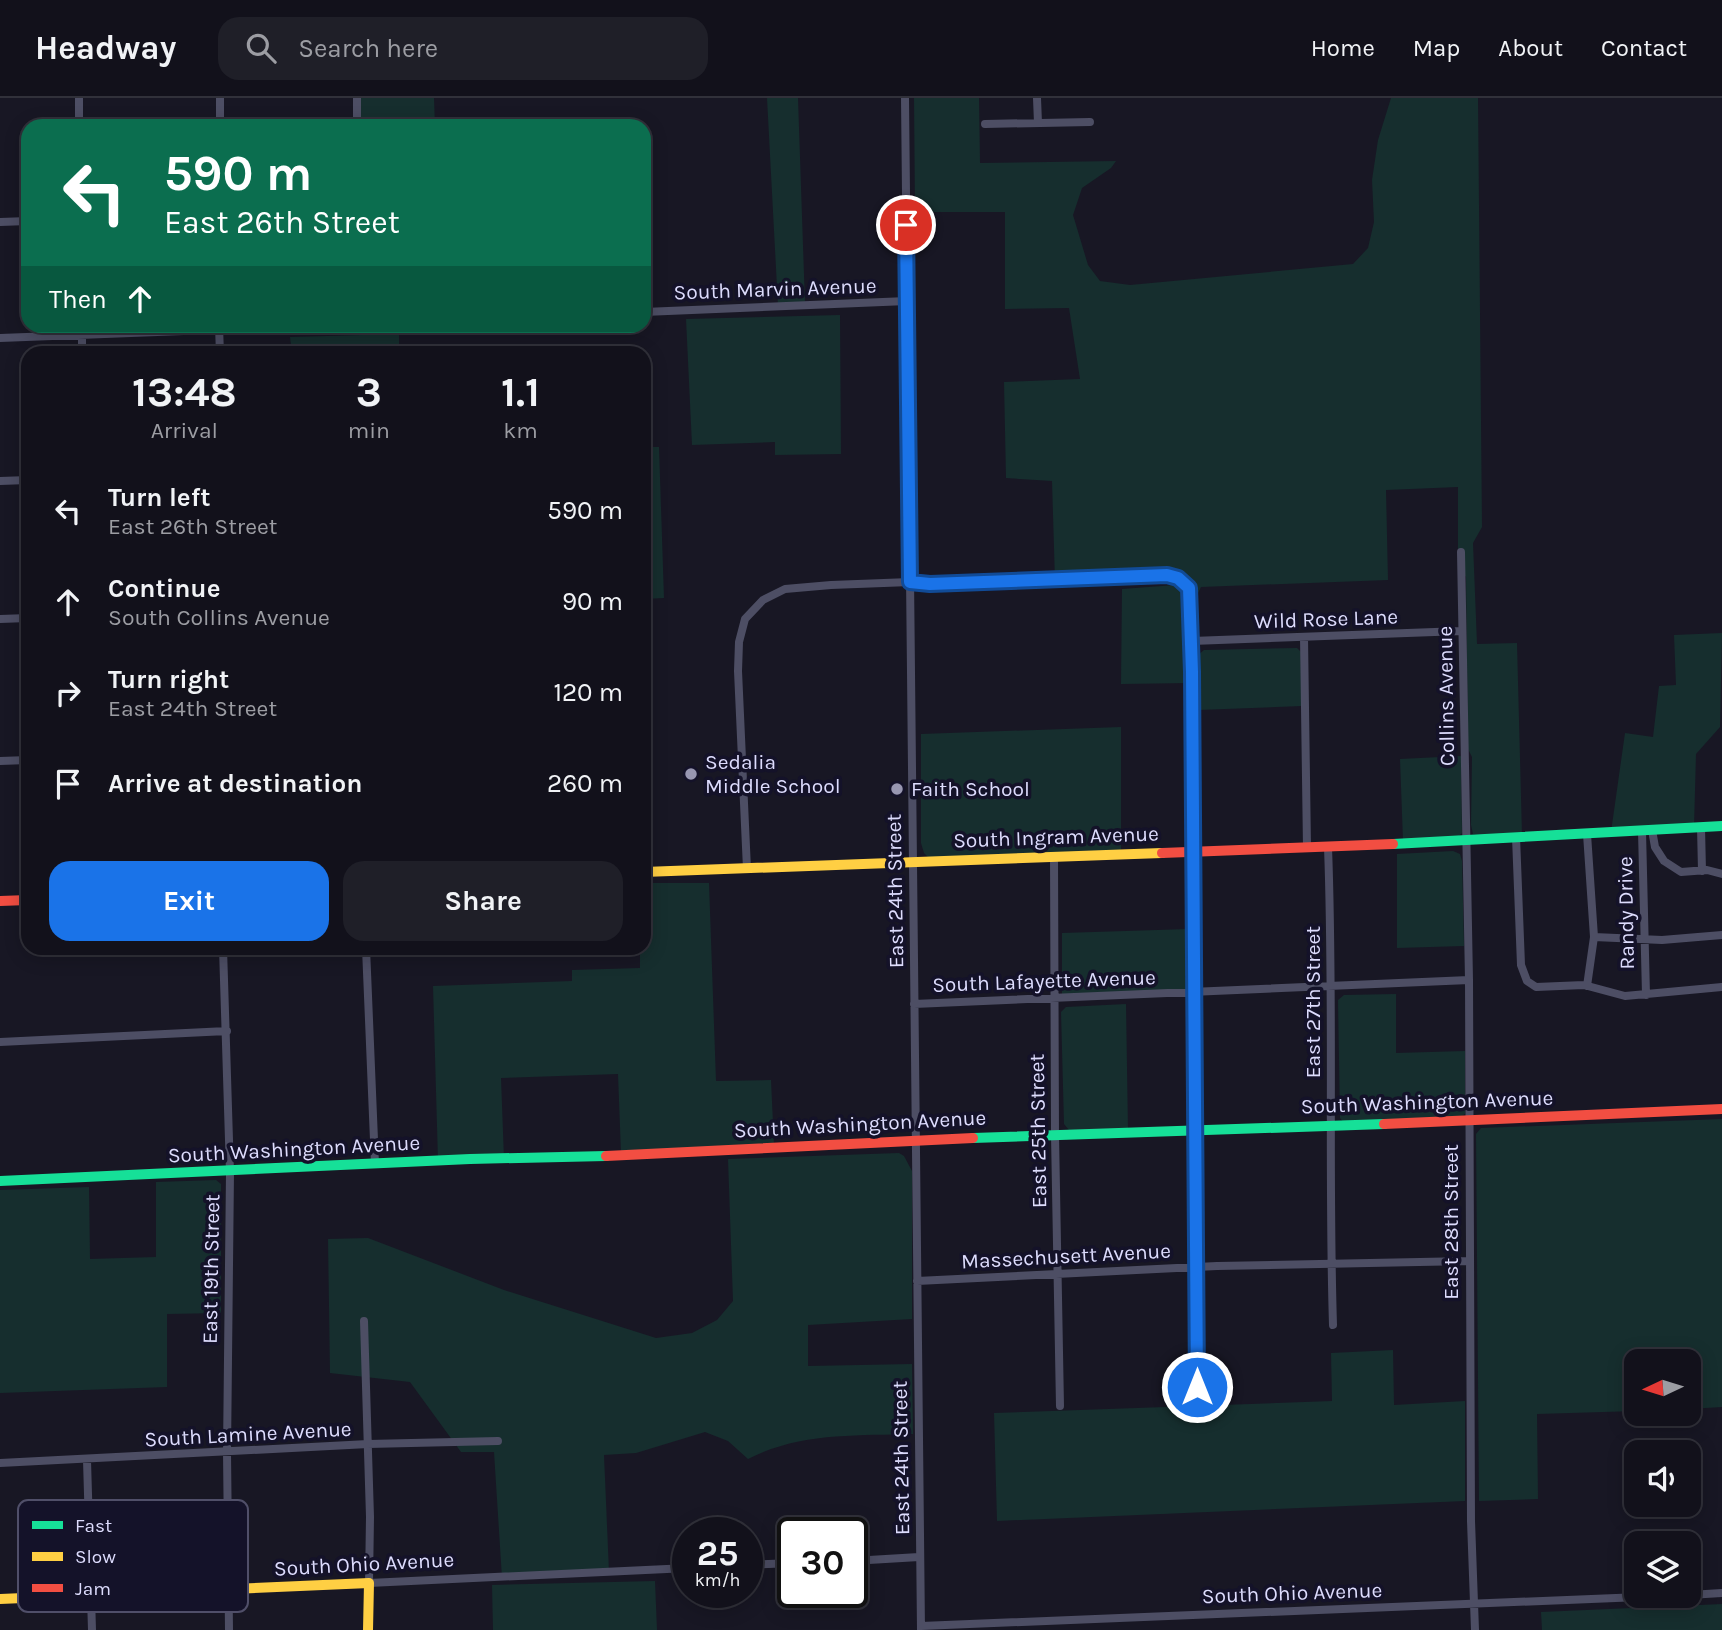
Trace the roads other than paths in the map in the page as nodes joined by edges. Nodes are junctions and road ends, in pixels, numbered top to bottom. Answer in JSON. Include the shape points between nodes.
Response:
{"nodes":[{"id":1,"x":79,"y":98,"type":"edge"},
{"id":2,"x":219,"y":98,"type":"edge"},
{"id":3,"x":356,"y":98,"type":"edge"},
{"id":4,"x":905,"y":98,"type":"edge"},
{"id":5,"x":1037,"y":98,"type":"edge"},
{"id":6,"x":79,"y":119,"type":"edge"},
{"id":7,"x":220,"y":119,"type":"edge"},
{"id":8,"x":357,"y":119,"type":"edge"},
{"id":9,"x":1090,"y":122,"type":"dead end"},
{"id":10,"x":1038,"y":123,"type":"junction"},
{"id":11,"x":985,"y":124,"type":"dead end"},
{"id":12,"x":21,"y":221,"type":"edge"},
{"id":13,"x":0,"y":222,"type":"edge"},
{"id":14,"x":907,"y":301,"type":"junction"},
{"id":15,"x":651,"y":312,"type":"edge"},
{"id":16,"x":128,"y":333,"type":"edge"},
{"id":17,"x":82,"y":336,"type":"junction"},
{"id":18,"x":0,"y":338,"type":"edge"},
{"id":19,"x":82,"y":346,"type":"edge"},
{"id":20,"x":21,"y":480,"type":"edge"},
{"id":21,"x":0,"y":481,"type":"edge"},
{"id":22,"x":1461,"y":552,"type":"dead end"},
{"id":23,"x":910,"y":582,"type":"junction"},
{"id":24,"x":21,"y":618,"type":"edge"},
{"id":25,"x":0,"y":619,"type":"edge"},
{"id":26,"x":1462,"y":631,"type":"junction"},
{"id":27,"x":1304,"y":637,"type":"junction"},
{"id":28,"x":1192,"y":641,"type":"junction"},
{"id":29,"x":21,"y":760,"type":"edge"},
{"id":30,"x":0,"y":761,"type":"edge"},
{"id":31,"x":1722,"y":826,"type":"edge"},
{"id":32,"x":1701,"y":827,"type":"junction"},
{"id":33,"x":1647,"y":830,"type":"junction"},
{"id":34,"x":1587,"y":834,"type":"junction"},
{"id":35,"x":1516,"y":837,"type":"junction"},
{"id":36,"x":1466,"y":839,"type":"junction"},
{"id":37,"x":1328,"y":847,"type":"junction"},
{"id":38,"x":1307,"y":848,"type":"junction"},
{"id":39,"x":1193,"y":851,"type":"junction"},
{"id":40,"x":1054,"y":856,"type":"junction"},
{"id":41,"x":913,"y":862,"type":"junction"},
{"id":42,"x":747,"y":869,"type":"junction"},
{"id":43,"x":1702,"y":871,"type":"junction"},
{"id":44,"x":651,"y":872,"type":"edge"},
{"id":45,"x":1722,"y":874,"type":"edge"},
{"id":46,"x":21,"y":900,"type":"edge"},
{"id":47,"x":0,"y":901,"type":"edge"},
{"id":48,"x":1722,"y":935,"type":"edge"},
{"id":49,"x":1594,"y":937,"type":"junction"},
{"id":50,"x":1644,"y":940,"type":"junction"},
{"id":51,"x":223,"y":955,"type":"edge"},
{"id":52,"x":366,"y":955,"type":"edge"},
{"id":53,"x":1469,"y":980,"type":"junction"},
{"id":54,"x":1332,"y":986,"type":"junction"},
{"id":55,"x":1587,"y":986,"type":"junction"},
{"id":56,"x":1722,"y":988,"type":"edge"},
{"id":57,"x":1194,"y":992,"type":"junction"},
{"id":58,"x":1646,"y":995,"type":"junction"},
{"id":59,"x":1054,"y":998,"type":"junction"},
{"id":60,"x":914,"y":1004,"type":"junction"},
{"id":61,"x":227,"y":1031,"type":"junction"},
{"id":62,"x":0,"y":1042,"type":"edge"},
{"id":63,"x":1722,"y":1109,"type":"edge"},
{"id":64,"x":1469,"y":1120,"type":"junction"},
{"id":65,"x":1331,"y":1126,"type":"junction"},
{"id":66,"x":1195,"y":1130,"type":"junction"},
{"id":67,"x":1055,"y":1135,"type":"junction"},
{"id":68,"x":915,"y":1140,"type":"junction"},
{"id":69,"x":375,"y":1164,"type":"junction"},
{"id":70,"x":230,"y":1172,"type":"junction"},
{"id":71,"x":0,"y":1181,"type":"edge"},
{"id":72,"x":1469,"y":1261,"type":"junction"},
{"id":73,"x":1331,"y":1264,"type":"junction"},
{"id":74,"x":1196,"y":1267,"type":"junction"},
{"id":75,"x":1057,"y":1274,"type":"junction"},
{"id":76,"x":917,"y":1281,"type":"junction"},
{"id":77,"x":364,"y":1321,"type":"dead end"},
{"id":78,"x":1333,"y":1325,"type":"dead end"},
{"id":79,"x":1197,"y":1387,"type":"dead end"},
{"id":80,"x":1060,"y":1406,"type":"dead end"},
{"id":81,"x":498,"y":1441,"type":"dead end"},
{"id":82,"x":368,"y":1444,"type":"junction"},
{"id":83,"x":227,"y":1452,"type":"junction"},
{"id":84,"x":87,"y":1460,"type":"junction"},
{"id":85,"x":0,"y":1463,"type":"edge"},
{"id":86,"x":88,"y":1500,"type":"edge"},
{"id":87,"x":227,"y":1500,"type":"edge"},
{"id":88,"x":919,"y":1558,"type":"junction"},
{"id":89,"x":868,"y":1560,"type":"edge"},
{"id":90,"x":672,"y":1569,"type":"edge"},
{"id":91,"x":369,"y":1583,"type":"junction"},
{"id":92,"x":248,"y":1589,"type":"edge"},
{"id":93,"x":1722,"y":1593,"type":"edge"},
{"id":94,"x":1701,"y":1594,"type":"edge"},
{"id":95,"x":1624,"y":1598,"type":"edge"},
{"id":96,"x":18,"y":1599,"type":"edge"},
{"id":97,"x":0,"y":1600,"type":"edge"},
{"id":98,"x":1474,"y":1605,"type":"junction"},
{"id":99,"x":91,"y":1612,"type":"edge"},
{"id":100,"x":229,"y":1612,"type":"edge"},
{"id":101,"x":921,"y":1628,"type":"edge"},
{"id":102,"x":92,"y":1630,"type":"edge"},
{"id":103,"x":229,"y":1630,"type":"edge"},
{"id":104,"x":369,"y":1630,"type":"edge"},
{"id":105,"x":1475,"y":1630,"type":"edge"}],
"edges":[{"from":1,"to":6,"type":"street"},
{"from":2,"to":7,"type":"street"},
{"from":3,"to":8,"type":"street"},
{"from":4,"to":14,"type":"street","name":"East 24th Street"},
{"from":5,"to":10,"type":"street"},
{"from":9,"to":10,"type":"street"},
{"from":10,"to":11,"type":"street"},
{"from":12,"to":13,"type":"street"},
{"from":14,"to":15,"type":"street","name":"South Marvin Avenue"},
{"from":14,"to":23,"type":"street","name":"East 24th Street"},
{"from":16,"to":17,"type":"street"},
{"from":17,"to":18,"type":"street"},
{"from":17,"to":19,"type":"street"},
{"from":20,"to":21,"type":"street"},
{"from":22,"to":26,"type":"street","name":"Collins Avenue"},
{"from":23,"to":28,"type":"street","via":[[1167,575],[1189,588]]},
{"from":23,"to":41,"type":"street","name":"East 24th Street"},
{"from":23,"to":42,"type":"street","via":[[785,589],[763,600],[745,620],[738,671]]},
{"from":24,"to":25,"type":"street"},
{"from":26,"to":27,"type":"street","name":"Wild Rose Lane"},
{"from":26,"to":36,"type":"street","name":"Collins Avenue"},
{"from":27,"to":28,"type":"street","name":"Wild Rose Lane"},
{"from":27,"to":38,"type":"street"},
{"from":28,"to":39,"type":"street"},
{"from":29,"to":30,"type":"street"},
{"from":31,"to":32,"type":"street","name":"South Ingram Avenue"},
{"from":32,"to":33,"type":"street","name":"South Ingram Avenue"},
{"from":32,"to":43,"type":"street"},
{"from":33,"to":34,"type":"street","name":"South Ingram Avenue"},
{"from":33,"to":43,"type":"street","via":[[1664,861],[1681,872]]},
{"from":33,"to":50,"type":"street","name":"Randy Drive"},
{"from":34,"to":35,"type":"street","name":"South Ingram Avenue"},
{"from":34,"to":49,"type":"street"},
{"from":35,"to":36,"type":"street","name":"South Ingram Avenue"},
{"from":35,"to":55,"type":"street","via":[[1521,965],[1527,981],[1536,987]]},
{"from":36,"to":37,"type":"street","name":"South Ingram Avenue"},
{"from":36,"to":53,"type":"street","name":"East 28th Street"},
{"from":37,"to":38,"type":"street","name":"South Ingram Avenue"},
{"from":37,"to":54,"type":"street","name":"East 27th Street"},
{"from":38,"to":39,"type":"street","name":"South Ingram Avenue"},
{"from":39,"to":40,"type":"street","name":"South Ingram Avenue"},
{"from":39,"to":57,"type":"street"},
{"from":40,"to":41,"type":"street","name":"South Ingram Avenue"},
{"from":40,"to":59,"type":"street","name":"East 25th Street"},
{"from":41,"to":42,"type":"street","name":"South Ingram Avenue"},
{"from":41,"to":60,"type":"street","name":"East 24th Street"},
{"from":42,"to":44,"type":"street","name":"South Ingram Avenue"},
{"from":43,"to":45,"type":"street"},
{"from":46,"to":47,"type":"street"},
{"from":48,"to":50,"type":"street"},
{"from":49,"to":50,"type":"street"},
{"from":49,"to":55,"type":"street"},
{"from":50,"to":58,"type":"street","name":"Randy Drive"},
{"from":51,"to":61,"type":"street","name":"East 19th Street"},
{"from":52,"to":69,"type":"street"},
{"from":53,"to":54,"type":"street","name":"South Lafayette Avenue"},
{"from":53,"to":64,"type":"street","name":"East 28th Street"},
{"from":54,"to":57,"type":"street","name":"South Lafayette Avenue"},
{"from":54,"to":65,"type":"street","name":"East 27th Street"},
{"from":55,"to":58,"type":"street","via":[[1625,996]]},
{"from":56,"to":58,"type":"street"},
{"from":57,"to":59,"type":"street","name":"South Lafayette Avenue"},
{"from":57,"to":66,"type":"street"},
{"from":59,"to":60,"type":"street","name":"South Lafayette Avenue"},
{"from":59,"to":67,"type":"street","name":"East 25th Street"},
{"from":60,"to":68,"type":"street","name":"East 24th Street"},
{"from":61,"to":62,"type":"street"},
{"from":61,"to":70,"type":"street","name":"East 19th Street"},
{"from":63,"to":64,"type":"street","name":"South Washington Avenue"},
{"from":64,"to":65,"type":"street","name":"South Washington Avenue"},
{"from":64,"to":72,"type":"street","name":"East 28th Street"},
{"from":65,"to":66,"type":"street","name":"South Washington Avenue"},
{"from":65,"to":73,"type":"street","name":"East 27th Street"},
{"from":66,"to":67,"type":"street","name":"South Washington Avenue"},
{"from":66,"to":74,"type":"street"},
{"from":67,"to":68,"type":"street","name":"South Washington Avenue"},
{"from":67,"to":75,"type":"street","name":"East 25th Street"},
{"from":68,"to":69,"type":"street","name":"South Washington Avenue"},
{"from":68,"to":76,"type":"street","name":"East 24th Street"},
{"from":69,"to":70,"type":"street","name":"South Washington Avenue"},
{"from":70,"to":71,"type":"street","name":"South Washington Avenue"},
{"from":70,"to":83,"type":"street","name":"East 19th Street"},
{"from":72,"to":73,"type":"street","name":"Massechusett Avenue"},
{"from":72,"to":98,"type":"street","name":"East 28th Street"},
{"from":73,"to":74,"type":"street","name":"Massechusett Avenue"},
{"from":73,"to":78,"type":"street","name":"East 27th Street"},
{"from":74,"to":75,"type":"street","name":"Massechusett Avenue"},
{"from":74,"to":79,"type":"street"},
{"from":75,"to":76,"type":"street","name":"Massechusett Avenue"},
{"from":75,"to":80,"type":"street","name":"East 25th Street"},
{"from":76,"to":88,"type":"street","name":"East 24th Street"},
{"from":77,"to":82,"type":"street"},
{"from":81,"to":82,"type":"street","name":"South Lamine Avenue"},
{"from":82,"to":83,"type":"street","name":"South Lamine Avenue"},
{"from":82,"to":91,"type":"street"},
{"from":83,"to":84,"type":"street","name":"South Lamine Avenue"},
{"from":83,"to":87,"type":"street","name":"East 19th Street"},
{"from":84,"to":85,"type":"street","name":"South Lamine Avenue"},
{"from":84,"to":86,"type":"street"},
{"from":88,"to":89,"type":"street"},
{"from":88,"to":101,"type":"street","name":"East 24th Street"},
{"from":90,"to":91,"type":"street","name":"South Ohio Avenue"},
{"from":91,"to":92,"type":"street","name":"South Ohio Avenue"},
{"from":91,"to":104,"type":"street"},
{"from":93,"to":94,"type":"street"},
{"from":95,"to":98,"type":"street","name":"South Ohio Avenue"},
{"from":96,"to":97,"type":"street","name":"South Ohio Avenue"},
{"from":98,"to":101,"type":"street","name":"South Ohio Avenue"},
{"from":98,"to":105,"type":"street","name":"East 28th Street"},
{"from":99,"to":102,"type":"street"},
{"from":100,"to":103,"type":"street","name":"East 19th Street"}]}
